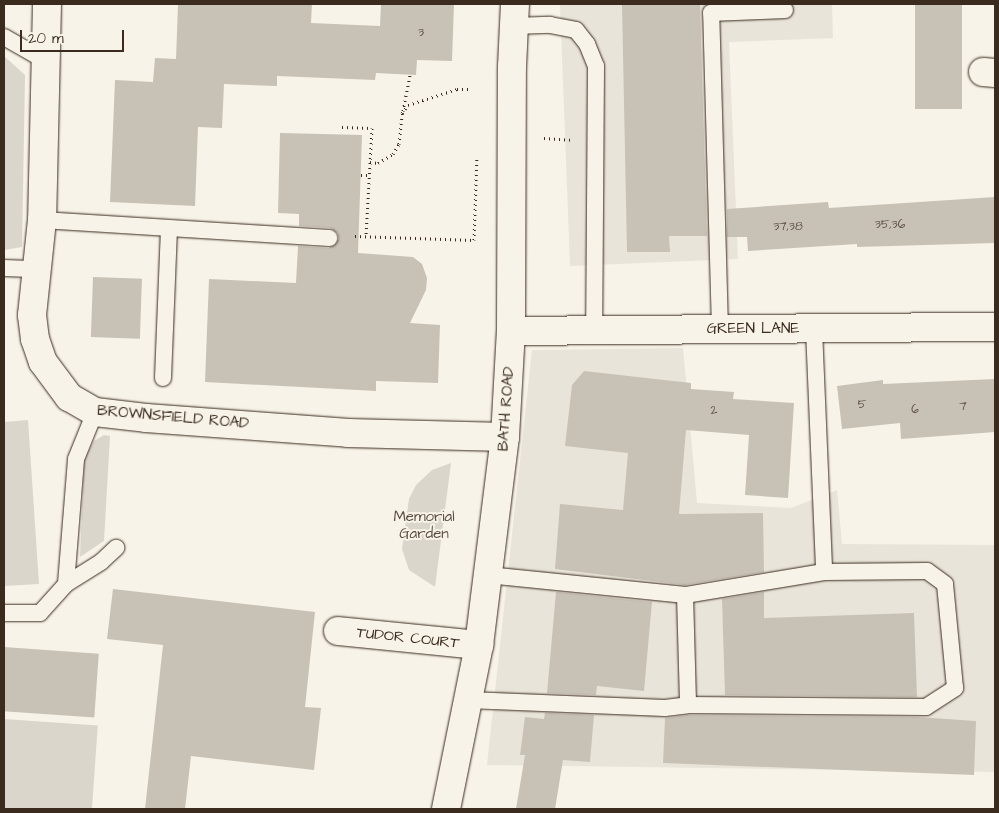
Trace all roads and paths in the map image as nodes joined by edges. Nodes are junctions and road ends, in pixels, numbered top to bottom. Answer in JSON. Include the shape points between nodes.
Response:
{"nodes":[{"id":1,"x":47,"y":4,"type":"edge"},
{"id":2,"x":785,"y":10,"type":"dead end"},
{"id":3,"x":514,"y":15,"type":"edge"},
{"id":4,"x":4,"y":37,"type":"edge"},
{"id":5,"x":46,"y":61,"type":"junction"},
{"id":6,"x":410,"y":74,"type":"dead end"},
{"id":7,"x":472,"y":89,"type":"dead end"},
{"id":8,"x":402,"y":113,"type":"junction"},
{"id":9,"x":342,"y":127,"type":"dead end"},
{"id":10,"x":512,"y":137,"type":"junction"},
{"id":11,"x":565,"y":141,"type":"dead end"},
{"id":12,"x":370,"y":162,"type":"junction"},
{"id":13,"x":361,"y":175,"type":"dead end"},
{"id":14,"x":369,"y":175,"type":"junction"},
{"id":15,"x":42,"y":220,"type":"junction"},
{"id":16,"x":169,"y":229,"type":"junction"},
{"id":17,"x":366,"y":236,"type":"junction"},
{"id":18,"x":329,"y":238,"type":"joint"},
{"id":19,"x":4,"y":268,"type":"edge"},
{"id":20,"x":37,"y":269,"type":"junction"},
{"id":21,"x":995,"y":327,"type":"edge"},
{"id":22,"x":720,"y":329,"type":"junction"},
{"id":23,"x":814,"y":329,"type":"junction"},
{"id":24,"x":594,"y":330,"type":"junction"},
{"id":25,"x":512,"y":331,"type":"junction"},
{"id":26,"x":163,"y":378,"type":"dead end"},
{"id":27,"x":95,"y":412,"type":"junction"},
{"id":28,"x":505,"y":436,"type":"junction"},
{"id":29,"x":116,"y":548,"type":"dead end"},
{"id":30,"x":824,"y":572,"type":"junction"},
{"id":31,"x":488,"y":575,"type":"junction"},
{"id":32,"x":66,"y":584,"type":"junction"},
{"id":33,"x":685,"y":595,"type":"junction"},
{"id":34,"x":4,"y":613,"type":"edge"},
{"id":35,"x":338,"y":631,"type":"dead end"},
{"id":36,"x":479,"y":645,"type":"junction"},
{"id":37,"x":468,"y":700,"type":"junction"},
{"id":38,"x":688,"y":705,"type":"junction"},
{"id":39,"x":446,"y":809,"type":"edge"}],
"edges":[{"from":1,"to":5,"type":"street","name":"BROWNSFIELD ROAD"},
{"from":2,"to":22,"type":"lane","via":[[711,13]]},
{"from":3,"to":10,"type":"street","name":"BATH ROAD"},
{"from":3,"to":24,"type":"lane","via":[[576,30],[587,44],[596,66]]},
{"from":4,"to":5,"type":"lane"},
{"from":5,"to":15,"type":"street","name":"BROWNSFIELD ROAD"},
{"from":6,"to":8,"type":"path"},
{"from":7,"to":8,"type":"path","via":[[456,90],[408,105]]},
{"from":8,"to":12,"type":"path","via":[[398,144],[393,154],[378,163]]},
{"from":9,"to":12,"type":"path","via":[[372,128]]},
{"from":10,"to":11,"type":"path"},
{"from":10,"to":17,"type":"path","via":[[478,136],[474,240]]},
{"from":10,"to":25,"type":"street","name":"BATH ROAD"},
{"from":12,"to":14,"type":"path"},
{"from":13,"to":14,"type":"path"},
{"from":14,"to":17,"type":"path"},
{"from":15,"to":16,"type":"lane"},
{"from":15,"to":20,"type":"street","name":"BROWNSFIELD ROAD"},
{"from":16,"to":18,"type":"lane"},
{"from":16,"to":26,"type":"lane"},
{"from":17,"to":18,"type":"path","via":[[339,235],[339,228],[329,227]]},
{"from":19,"to":20,"type":"lane"},
{"from":20,"to":27,"type":"street","name":"BROWNSFIELD ROAD","via":[[32,315],[35,339],[43,362],[69,397]]},
{"from":21,"to":23,"type":"street","name":"GREEN LANE"},
{"from":22,"to":23,"type":"street","name":"GREEN LANE"},
{"from":22,"to":24,"type":"street","name":"GREEN LANE"},
{"from":23,"to":30,"type":"lane"},
{"from":24,"to":25,"type":"street","name":"GREEN LANE"},
{"from":25,"to":28,"type":"street","name":"BATH ROAD"},
{"from":27,"to":28,"type":"street","name":"BROWNSFIELD ROAD","via":[[348,433]]},
{"from":27,"to":32,"type":"lane","via":[[76,459]]},
{"from":28,"to":31,"type":"street","name":"BATH ROAD"},
{"from":29,"to":32,"type":"lane","via":[[101,562]]},
{"from":30,"to":33,"type":"lane"},
{"from":30,"to":38,"type":"lane","via":[[927,570],[945,584],[955,688],[926,708]]},
{"from":31,"to":33,"type":"lane"},
{"from":31,"to":36,"type":"street","name":"BATH ROAD"},
{"from":32,"to":34,"type":"lane","via":[[40,613]]},
{"from":33,"to":38,"type":"lane"},
{"from":35,"to":36,"type":"street","name":"TUDOR COURT"},
{"from":36,"to":37,"type":"street","name":"BATH ROAD"},
{"from":37,"to":38,"type":"lane","via":[[665,708]]},
{"from":37,"to":39,"type":"street","name":"BATH ROAD"}]}
